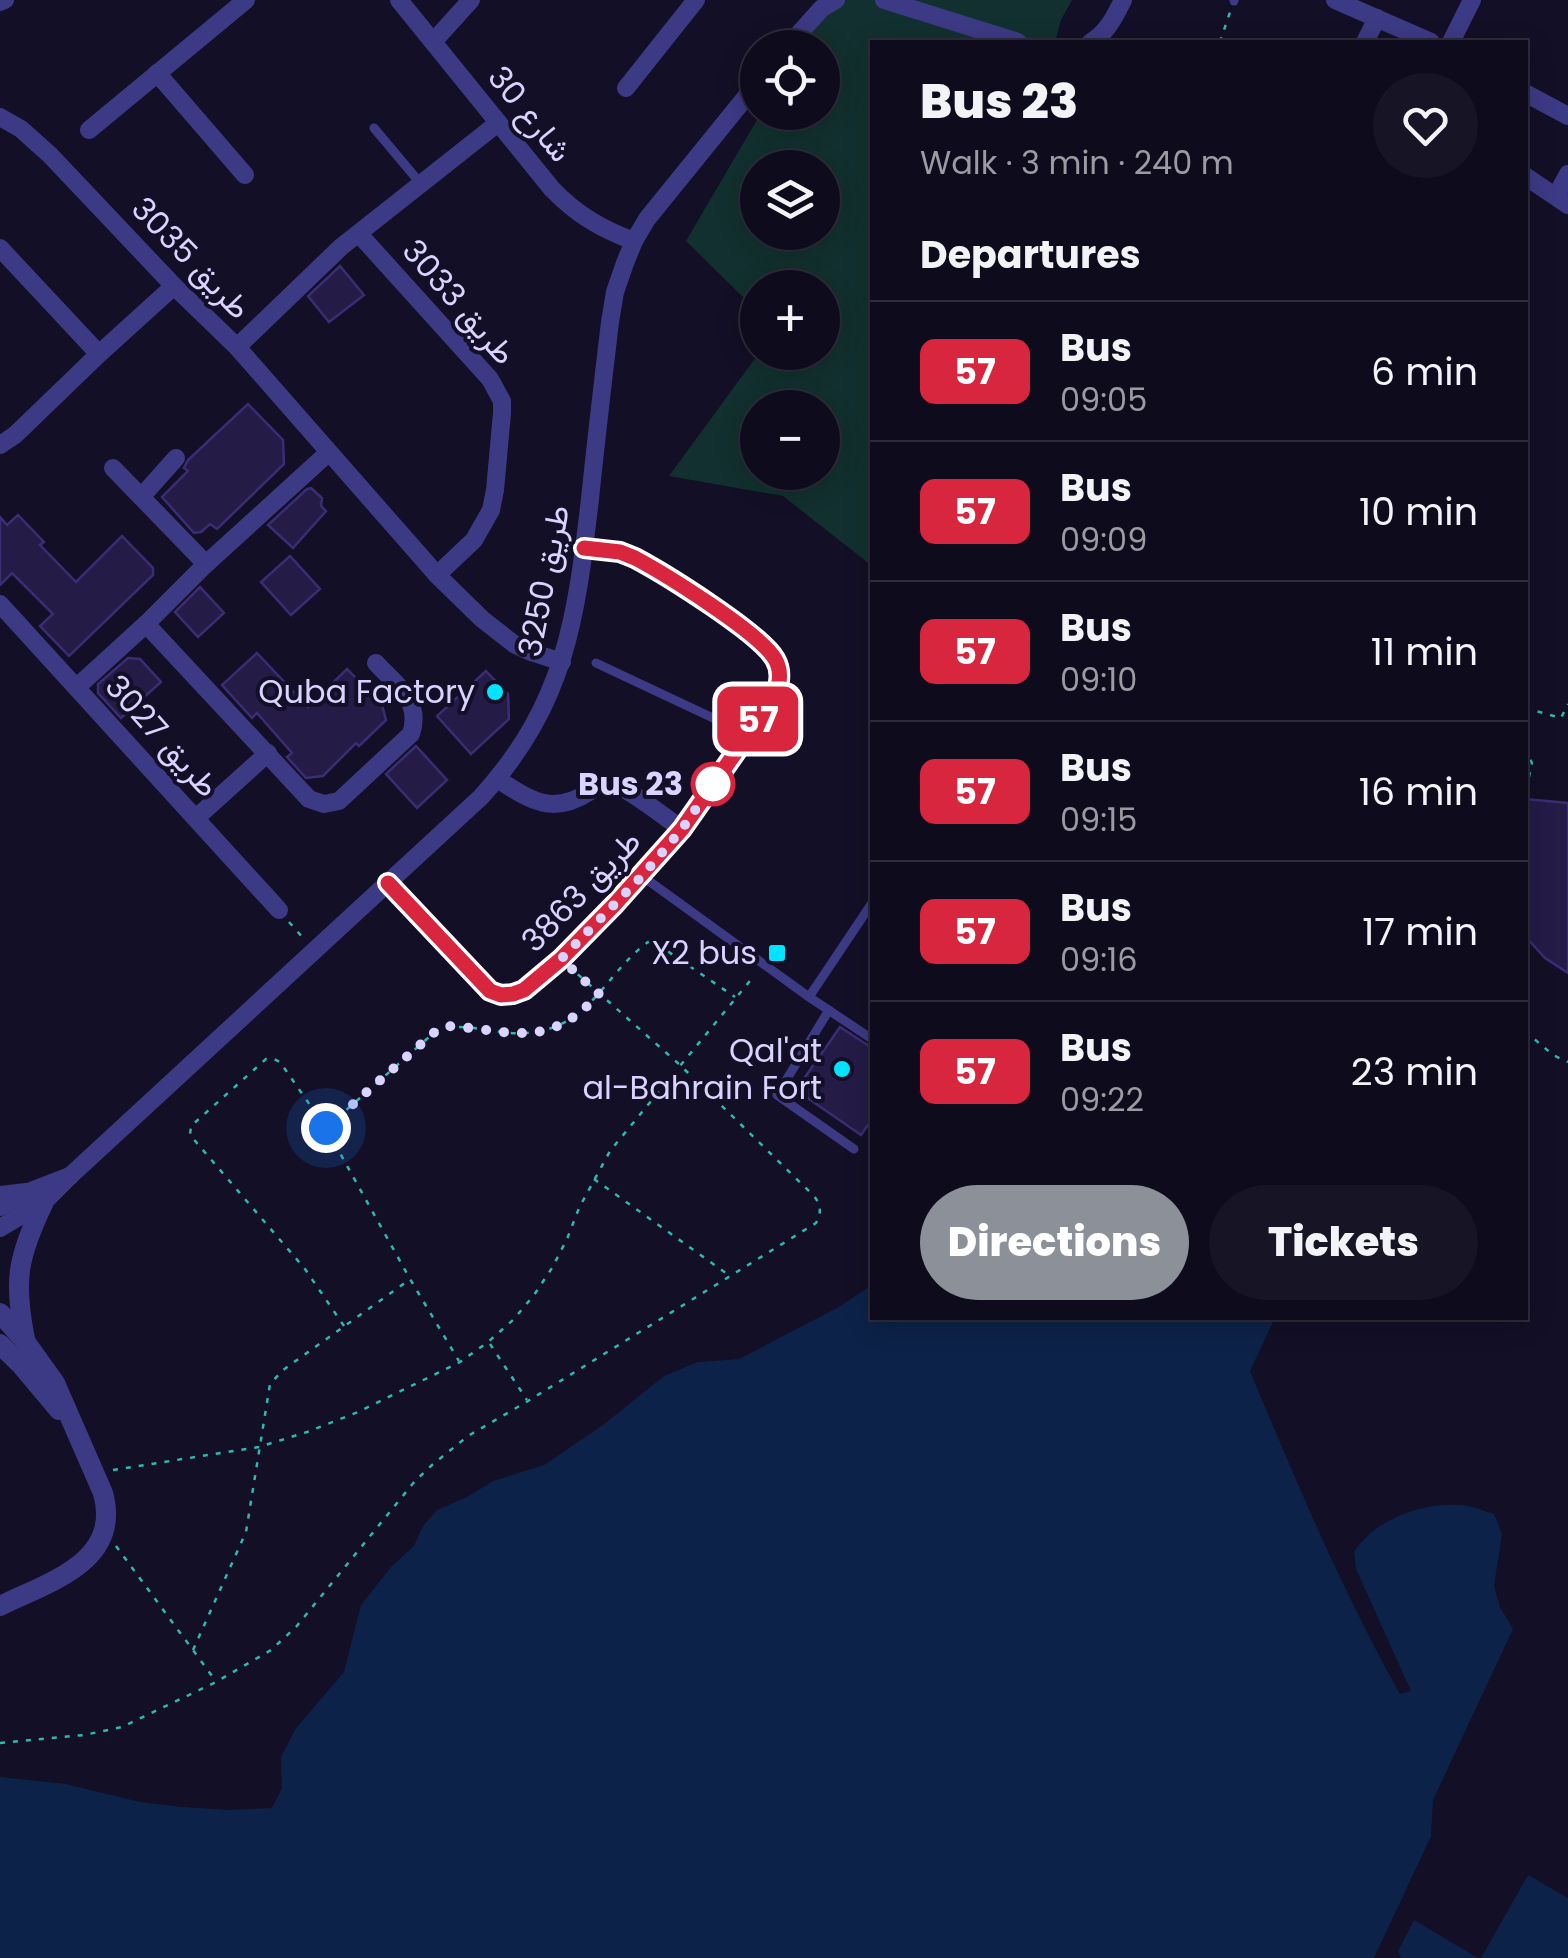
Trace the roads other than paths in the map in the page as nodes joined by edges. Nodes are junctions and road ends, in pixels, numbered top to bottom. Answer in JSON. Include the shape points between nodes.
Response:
{"nodes":[{"id":1,"x":246,"y":0,"type":"edge"},
{"id":2,"x":399,"y":0,"type":"edge"},
{"id":3,"x":471,"y":0,"type":"edge"},
{"id":4,"x":696,"y":0,"type":"edge"},
{"id":5,"x":836,"y":0,"type":"edge"},
{"id":6,"x":884,"y":0,"type":"edge"},
{"id":7,"x":1123,"y":0,"type":"edge"},
{"id":8,"x":1336,"y":0,"type":"edge"},
{"id":9,"x":1472,"y":0,"type":"edge"},
{"id":10,"x":1377,"y":18,"type":"junction"},
{"id":11,"x":802,"y":30,"type":"edge"},
{"id":12,"x":1012,"y":40,"type":"edge"},
{"id":13,"x":1094,"y":40,"type":"edge"},
{"id":14,"x":1366,"y":40,"type":"edge"},
{"id":15,"x":1426,"y":40,"type":"edge"},
{"id":16,"x":1452,"y":40,"type":"edge"},
{"id":17,"x":433,"y":42,"type":"junction"},
{"id":18,"x":157,"y":73,"type":"junction"},
{"id":19,"x":626,"y":88,"type":"dead end"},
{"id":20,"x":1528,"y":95,"type":"edge"},
{"id":21,"x":740,"y":104,"type":"edge"},
{"id":22,"x":1568,"y":116,"type":"edge"},
{"id":23,"x":0,"y":117,"type":"edge"},
{"id":24,"x":498,"y":123,"type":"junction"},
{"id":25,"x":374,"y":128,"type":"dead end"},
{"id":26,"x":88,"y":130,"type":"dead end"},
{"id":27,"x":1568,"y":174,"type":"edge"},
{"id":28,"x":244,"y":175,"type":"dead end"},
{"id":29,"x":1528,"y":178,"type":"edge"},
{"id":30,"x":421,"y":184,"type":"junction"},
{"id":31,"x":1562,"y":200,"type":"edge"},
{"id":32,"x":359,"y":234,"type":"junction"},
{"id":33,"x":634,"y":240,"type":"junction"},
{"id":34,"x":0,"y":248,"type":"edge"},
{"id":35,"x":174,"y":286,"type":"junction"},
{"id":36,"x":237,"y":347,"type":"junction"},
{"id":37,"x":98,"y":354,"type":"junction"},
{"id":38,"x":0,"y":445,"type":"edge"},
{"id":39,"x":328,"y":453,"type":"junction"},
{"id":40,"x":176,"y":458,"type":"dead end"},
{"id":41,"x":113,"y":468,"type":"dead end"},
{"id":42,"x":142,"y":496,"type":"junction"},
{"id":43,"x":584,"y":548,"type":"junction"},
{"id":44,"x":206,"y":564,"type":"junction"},
{"id":45,"x":437,"y":575,"type":"junction"},
{"id":46,"x":0,"y":604,"type":"edge"},
{"id":47,"x":146,"y":624,"type":"junction"},
{"id":48,"x":562,"y":662,"type":"junction"},
{"id":49,"x":376,"y":663,"type":"dead end"},
{"id":50,"x":596,"y":663,"type":"dead end"},
{"id":51,"x":77,"y":687,"type":"junction"},
{"id":52,"x":747,"y":734,"type":"junction"},
{"id":53,"x":268,"y":754,"type":"junction"},
{"id":54,"x":496,"y":780,"type":"junction"},
{"id":55,"x":196,"y":818,"type":"junction"},
{"id":56,"x":682,"y":829,"type":"junction"},
{"id":57,"x":642,"y":876,"type":"junction"},
{"id":58,"x":388,"y":883,"type":"junction"},
{"id":59,"x":870,"y":906,"type":"edge"},
{"id":60,"x":279,"y":910,"type":"road end"},
{"id":61,"x":809,"y":997,"type":"junction"},
{"id":62,"x":829,"y":1010,"type":"junction"},
{"id":63,"x":870,"y":1038,"type":"edge"},
{"id":64,"x":854,"y":1149,"type":"dead end"},
{"id":65,"x":0,"y":1196,"type":"edge"},
{"id":66,"x":35,"y":1197,"type":"junction"},
{"id":67,"x":0,"y":1208,"type":"edge"},
{"id":68,"x":0,"y":1228,"type":"edge"},
{"id":69,"x":0,"y":1313,"type":"edge"},
{"id":70,"x":26,"y":1340,"type":"junction"},
{"id":71,"x":0,"y":1344,"type":"edge"},
{"id":72,"x":75,"y":1431,"type":"junction"},
{"id":73,"x":0,"y":1606,"type":"edge"}],
"edges":[{"from":1,"to":18,"type":"street"},
{"from":2,"to":17,"type":"street","name":"شارع 30"},
{"from":3,"to":17,"type":"street"},
{"from":4,"to":19,"type":"street"},
{"from":5,"to":11,"type":"street"},
{"from":6,"to":12,"type":"street"},
{"from":7,"to":13,"type":"street"},
{"from":8,"to":10,"type":"street"},
{"from":9,"to":16,"type":"street"},
{"from":10,"to":14,"type":"street"},
{"from":10,"to":15,"type":"street"},
{"from":17,"to":24,"type":"street","name":"شارع 30"},
{"from":18,"to":26,"type":"street"},
{"from":18,"to":28,"type":"street"},
{"from":20,"to":22,"type":"street"},
{"from":21,"to":33,"type":"street","name":"طريق 3250"},
{"from":23,"to":35,"type":"street","name":"طريق 3035","via":[[50,155]]},
{"from":24,"to":30,"type":"street","name":"طريق 3033"},
{"from":24,"to":33,"type":"street","name":"شارع 30","via":[[569,206]]},
{"from":25,"to":30,"type":"lane"},
{"from":27,"to":31,"type":"street"},
{"from":29,"to":31,"type":"street"},
{"from":30,"to":32,"type":"street","name":"طريق 3033"},
{"from":32,"to":36,"type":"street","name":"طريق 3033"},
{"from":32,"to":45,"type":"street","name":"طريق 3033","via":[[502,401],[491,510],[474,540]]},
{"from":33,"to":43,"type":"street","name":"طريق 3250","via":[[610,322]]},
{"from":34,"to":37,"type":"street"},
{"from":35,"to":36,"type":"street","name":"طريق 3035"},
{"from":35,"to":37,"type":"street"},
{"from":36,"to":39,"type":"street","name":"طريق 3035"},
{"from":37,"to":38,"type":"street"},
{"from":39,"to":44,"type":"street"},
{"from":39,"to":45,"type":"street","name":"طريق 3035"},
{"from":40,"to":42,"type":"street"},
{"from":41,"to":42,"type":"street"},
{"from":42,"to":44,"type":"street"},
{"from":43,"to":48,"type":"street","name":"طريق 3250"},
{"from":43,"to":52,"type":"street","name":"طريق 3863","via":[[620,552],[653,568],[771,653],[779,685]]},
{"from":44,"to":47,"type":"street"},
{"from":45,"to":48,"type":"street","name":"طريق 3035","via":[[500,635]]},
{"from":46,"to":51,"type":"street","name":"طريق 3027"},
{"from":47,"to":51,"type":"street"},
{"from":47,"to":53,"type":"street"},
{"from":48,"to":54,"type":"street","name":"طريق 3250","via":[[531,730]]},
{"from":49,"to":53,"type":"street","via":[[414,705],[415,720],[410,734],[340,801],[309,799]]},
{"from":50,"to":52,"type":"lane"},
{"from":51,"to":55,"type":"street","name":"طريق 3027"},
{"from":52,"to":56,"type":"street","name":"طريق 3863"},
{"from":53,"to":55,"type":"street"},
{"from":54,"to":56,"type":"street","name":"طريق 3863","via":[[552,804],[568,804],[604,782],[617,784]]},
{"from":54,"to":58,"type":"street","name":"طريق 3250"},
{"from":55,"to":60,"type":"street","name":"طريق 3027"},
{"from":56,"to":57,"type":"street","name":"طريق 3863"},
{"from":57,"to":58,"type":"street","name":"طريق 3863","via":[[561,959],[524,990],[501,995]]},
{"from":57,"to":61,"type":"lane"},
{"from":58,"to":66,"type":"street","name":"طريق 3250","via":[[70,1176]]},
{"from":59,"to":61,"type":"lane"},
{"from":61,"to":62,"type":"lane"},
{"from":62,"to":63,"type":"lane"},
{"from":62,"to":64,"type":"lane","via":[[777,1095]]},
{"from":65,"to":66,"type":"street"},
{"from":66,"to":67,"type":"street","name":"طريق 3250"},
{"from":66,"to":68,"type":"street","name":"طريق 3250"},
{"from":66,"to":70,"type":"street","via":[[18,1280]]},
{"from":69,"to":70,"type":"street"},
{"from":70,"to":72,"type":"street","via":[[55,1383]]},
{"from":71,"to":72,"type":"street"},
{"from":72,"to":73,"type":"street","via":[[108,1508],[102,1541],[69,1572]]}]}
